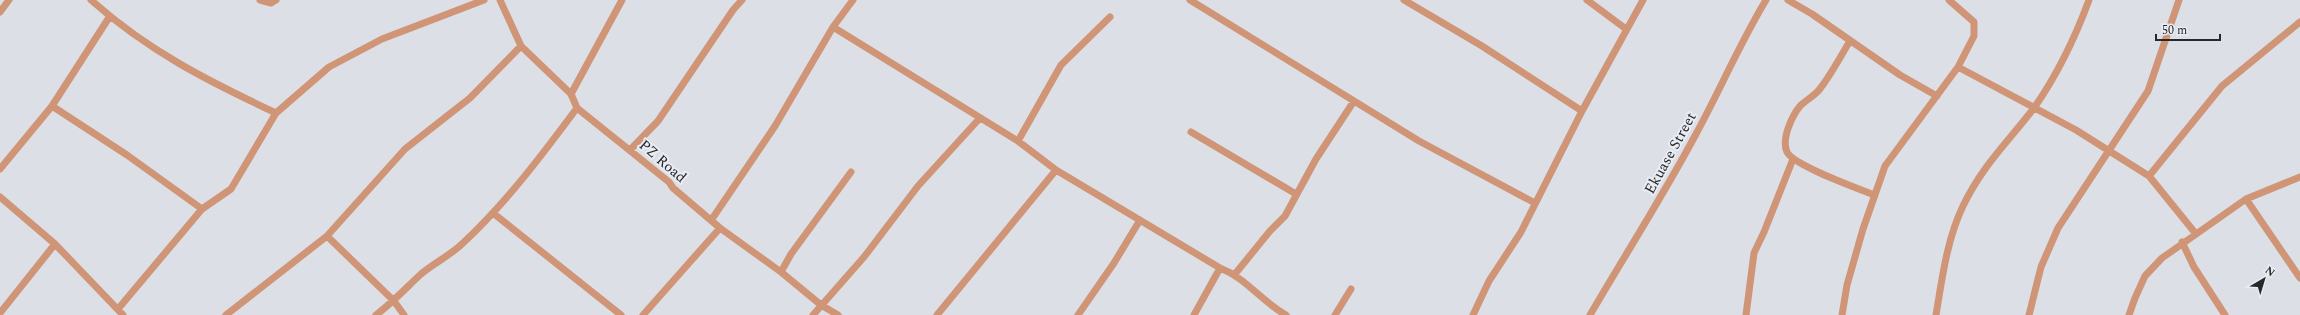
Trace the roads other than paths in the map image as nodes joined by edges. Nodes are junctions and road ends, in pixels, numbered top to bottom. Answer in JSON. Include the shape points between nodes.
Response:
{"nodes":[{"id":1,"x":9,"y":0,"type":"edge"},
{"id":2,"x":91,"y":0,"type":"edge"},
{"id":3,"x":260,"y":0,"type":"edge"},
{"id":4,"x":276,"y":0,"type":"edge"},
{"id":5,"x":484,"y":0,"type":"edge"},
{"id":6,"x":500,"y":0,"type":"edge"},
{"id":7,"x":622,"y":0,"type":"edge"},
{"id":8,"x":742,"y":0,"type":"edge"},
{"id":9,"x":853,"y":0,"type":"edge"},
{"id":10,"x":1190,"y":0,"type":"edge"},
{"id":11,"x":1404,"y":0,"type":"edge"},
{"id":12,"x":1587,"y":0,"type":"edge"},
{"id":13,"x":1643,"y":0,"type":"edge"},
{"id":14,"x":1766,"y":0,"type":"edge"},
{"id":15,"x":1788,"y":0,"type":"edge"},
{"id":16,"x":2089,"y":0,"type":"edge"},
{"id":17,"x":2179,"y":0,"type":"edge"},
{"id":18,"x":1954,"y":1,"type":"edge"},
{"id":19,"x":0,"y":12,"type":"edge"},
{"id":20,"x":110,"y":16,"type":"junction"},
{"id":21,"x":1110,"y":17,"type":"dead end"},
{"id":22,"x":2300,"y":22,"type":"edge"},
{"id":23,"x":833,"y":27,"type":"junction"},
{"id":24,"x":1626,"y":28,"type":"junction"},
{"id":25,"x":1850,"y":41,"type":"junction"},
{"id":26,"x":521,"y":46,"type":"junction"},
{"id":27,"x":1958,"y":67,"type":"junction"},
{"id":28,"x":571,"y":94,"type":"junction"},
{"id":29,"x":1937,"y":96,"type":"junction"},
{"id":30,"x":1354,"y":101,"type":"junction"},
{"id":31,"x":52,"y":106,"type":"junction"},
{"id":32,"x":2034,"y":107,"type":"junction"},
{"id":33,"x":578,"y":108,"type":"junction"},
{"id":34,"x":1582,"y":111,"type":"junction"},
{"id":35,"x":276,"y":113,"type":"junction"},
{"id":36,"x":979,"y":119,"type":"junction"},
{"id":37,"x":1191,"y":132,"type":"dead end"},
{"id":38,"x":1018,"y":141,"type":"junction"},
{"id":39,"x":630,"y":150,"type":"junction"},
{"id":40,"x":2107,"y":151,"type":"junction"},
{"id":41,"x":1793,"y":159,"type":"junction"},
{"id":42,"x":0,"y":169,"type":"edge"},
{"id":43,"x":1056,"y":170,"type":"junction"},
{"id":44,"x":851,"y":172,"type":"dead end"},
{"id":45,"x":2149,"y":176,"type":"junction"},
{"id":46,"x":2300,"y":177,"type":"edge"},
{"id":47,"x":1296,"y":194,"type":"junction"},
{"id":48,"x":1874,"y":195,"type":"junction"},
{"id":49,"x":0,"y":197,"type":"edge"},
{"id":50,"x":2246,"y":199,"type":"junction"},
{"id":51,"x":1536,"y":203,"type":"junction"},
{"id":52,"x":202,"y":209,"type":"junction"},
{"id":53,"x":493,"y":213,"type":"junction"},
{"id":54,"x":712,"y":219,"type":"junction"},
{"id":55,"x":1140,"y":220,"type":"junction"},
{"id":56,"x":720,"y":228,"type":"junction"},
{"id":57,"x":2196,"y":234,"type":"junction"},
{"id":58,"x":327,"y":236,"type":"junction"},
{"id":59,"x":2182,"y":242,"type":"junction"},
{"id":60,"x":55,"y":244,"type":"junction"},
{"id":61,"x":1220,"y":268,"type":"junction"},
{"id":62,"x":781,"y":272,"type":"junction"},
{"id":63,"x":1235,"y":274,"type":"junction"},
{"id":64,"x":2300,"y":278,"type":"edge"},
{"id":65,"x":1351,"y":290,"type":"dead end"},
{"id":66,"x":394,"y":301,"type":"junction"},
{"id":67,"x":821,"y":305,"type":"junction"},
{"id":68,"x":118,"y":309,"type":"junction"},
{"id":69,"x":0,"y":313,"type":"edge"},
{"id":70,"x":123,"y":315,"type":"edge"},
{"id":71,"x":226,"y":315,"type":"edge"},
{"id":72,"x":376,"y":315,"type":"edge"},
{"id":73,"x":404,"y":315,"type":"edge"},
{"id":74,"x":621,"y":315,"type":"edge"},
{"id":75,"x":644,"y":315,"type":"edge"},
{"id":76,"x":813,"y":315,"type":"edge"},
{"id":77,"x":838,"y":315,"type":"edge"},
{"id":78,"x":937,"y":315,"type":"edge"},
{"id":79,"x":1078,"y":315,"type":"edge"},
{"id":80,"x":1194,"y":315,"type":"edge"},
{"id":81,"x":1286,"y":315,"type":"edge"},
{"id":82,"x":1336,"y":315,"type":"edge"},
{"id":83,"x":1473,"y":315,"type":"edge"},
{"id":84,"x":1590,"y":315,"type":"edge"},
{"id":85,"x":1746,"y":315,"type":"edge"},
{"id":86,"x":1842,"y":315,"type":"edge"},
{"id":87,"x":1936,"y":315,"type":"edge"},
{"id":88,"x":2029,"y":315,"type":"edge"},
{"id":89,"x":2129,"y":315,"type":"edge"},
{"id":90,"x":2225,"y":315,"type":"edge"}],
"edges":[{"from":1,"to":19,"type":"street"},
{"from":2,"to":20,"type":"street"},
{"from":3,"to":4,"type":"street","via":[[271,3]]},
{"from":5,"to":35,"type":"street","via":[[382,39],[329,67]]},
{"from":6,"to":26,"type":"street","name":"PZ Road"},
{"from":7,"to":28,"type":"street"},
{"from":8,"to":39,"type":"street","via":[[732,10],[658,121]]},
{"from":9,"to":23,"type":"street"},
{"from":10,"to":30,"type":"street"},
{"from":11,"to":34,"type":"street","via":[[1482,46]]},
{"from":12,"to":24,"type":"street"},
{"from":13,"to":24,"type":"street"},
{"from":14,"to":84,"type":"street","name":"Ekuase Street","via":[[1660,201]]},
{"from":15,"to":25,"type":"street"},
{"from":16,"to":32,"type":"street","via":[[2076,37]]},
{"from":17,"to":40,"type":"street","via":[[2148,91]]},
{"from":18,"to":27,"type":"street","via":[[1974,22],[1974,36]]},
{"from":20,"to":31,"type":"street"},
{"from":20,"to":35,"type":"street","via":[[171,60]]},
{"from":21,"to":38,"type":"street","via":[[1061,65]]},
{"from":22,"to":45,"type":"street","via":[[2222,86]]},
{"from":23,"to":36,"type":"street"},
{"from":23,"to":54,"type":"street","via":[[775,126]]},
{"from":24,"to":34,"type":"street"},
{"from":25,"to":29,"type":"street","via":[[1900,75]]},
{"from":25,"to":41,"type":"street","via":[[1818,91],[1800,107],[1787,133],[1787,152]]},
{"from":26,"to":28,"type":"street","name":"PZ Road"},
{"from":26,"to":58,"type":"street","via":[[470,98],[406,149]]},
{"from":27,"to":29,"type":"street"},
{"from":27,"to":32,"type":"street"},
{"from":28,"to":33,"type":"street","name":"PZ Road"},
{"from":29,"to":48,"type":"street","via":[[1914,130],[1891,156]]},
{"from":30,"to":47,"type":"street"},
{"from":30,"to":51,"type":"street","via":[[1419,141]]},
{"from":31,"to":42,"type":"street"},
{"from":31,"to":52,"type":"street","via":[[127,155]]},
{"from":32,"to":40,"type":"street"},
{"from":32,"to":87,"type":"street","via":[[1994,154],[1962,207],[1945,260]]},
{"from":33,"to":39,"type":"street","name":"PZ Road"},
{"from":33,"to":53,"type":"street"},
{"from":34,"to":51,"type":"street"},
{"from":35,"to":52,"type":"street","via":[[231,189]]},
{"from":36,"to":38,"type":"street"},
{"from":36,"to":67,"type":"street","via":[[918,186],[864,257]]},
{"from":37,"to":47,"type":"street"},
{"from":38,"to":43,"type":"street"},
{"from":39,"to":54,"type":"street","name":"PZ Road"},
{"from":40,"to":45,"type":"street"},
{"from":40,"to":88,"type":"street","via":[[2058,228],[2042,267]]},
{"from":41,"to":48,"type":"street"},
{"from":41,"to":85,"type":"street","via":[[1754,253]]},
{"from":43,"to":55,"type":"street"},
{"from":43,"to":78,"type":"street"},
{"from":44,"to":62,"type":"street","via":[[791,254]]},
{"from":45,"to":57,"type":"street"},
{"from":46,"to":50,"type":"street"},
{"from":47,"to":63,"type":"street","via":[[1285,216],[1270,230]]},
{"from":48,"to":86,"type":"street","via":[[1847,285]]},
{"from":49,"to":60,"type":"street"},
{"from":50,"to":57,"type":"street"},
{"from":50,"to":64,"type":"street"},
{"from":51,"to":83,"type":"street"},
{"from":52,"to":68,"type":"street"},
{"from":53,"to":66,"type":"street","via":[[462,245],[422,273]]},
{"from":53,"to":74,"type":"street"},
{"from":54,"to":56,"type":"street","name":"PZ Road"},
{"from":55,"to":61,"type":"street"},
{"from":55,"to":79,"type":"street"},
{"from":56,"to":62,"type":"street","name":"PZ Road"},
{"from":56,"to":75,"type":"street"},
{"from":57,"to":59,"type":"street"},
{"from":58,"to":66,"type":"street"},
{"from":58,"to":71,"type":"street"},
{"from":59,"to":89,"type":"street","via":[[2145,276]]},
{"from":59,"to":90,"type":"street","via":[[2194,267]]},
{"from":60,"to":68,"type":"street"},
{"from":60,"to":69,"type":"street"},
{"from":61,"to":63,"type":"street"},
{"from":61,"to":80,"type":"street"},
{"from":62,"to":67,"type":"street","name":"PZ Road"},
{"from":63,"to":81,"type":"street","via":[[1273,308]]},
{"from":65,"to":82,"type":"street"},
{"from":66,"to":72,"type":"street"},
{"from":66,"to":73,"type":"street"},
{"from":67,"to":76,"type":"street"},
{"from":67,"to":77,"type":"street","name":"PZ Road"},
{"from":68,"to":70,"type":"street"}]}
